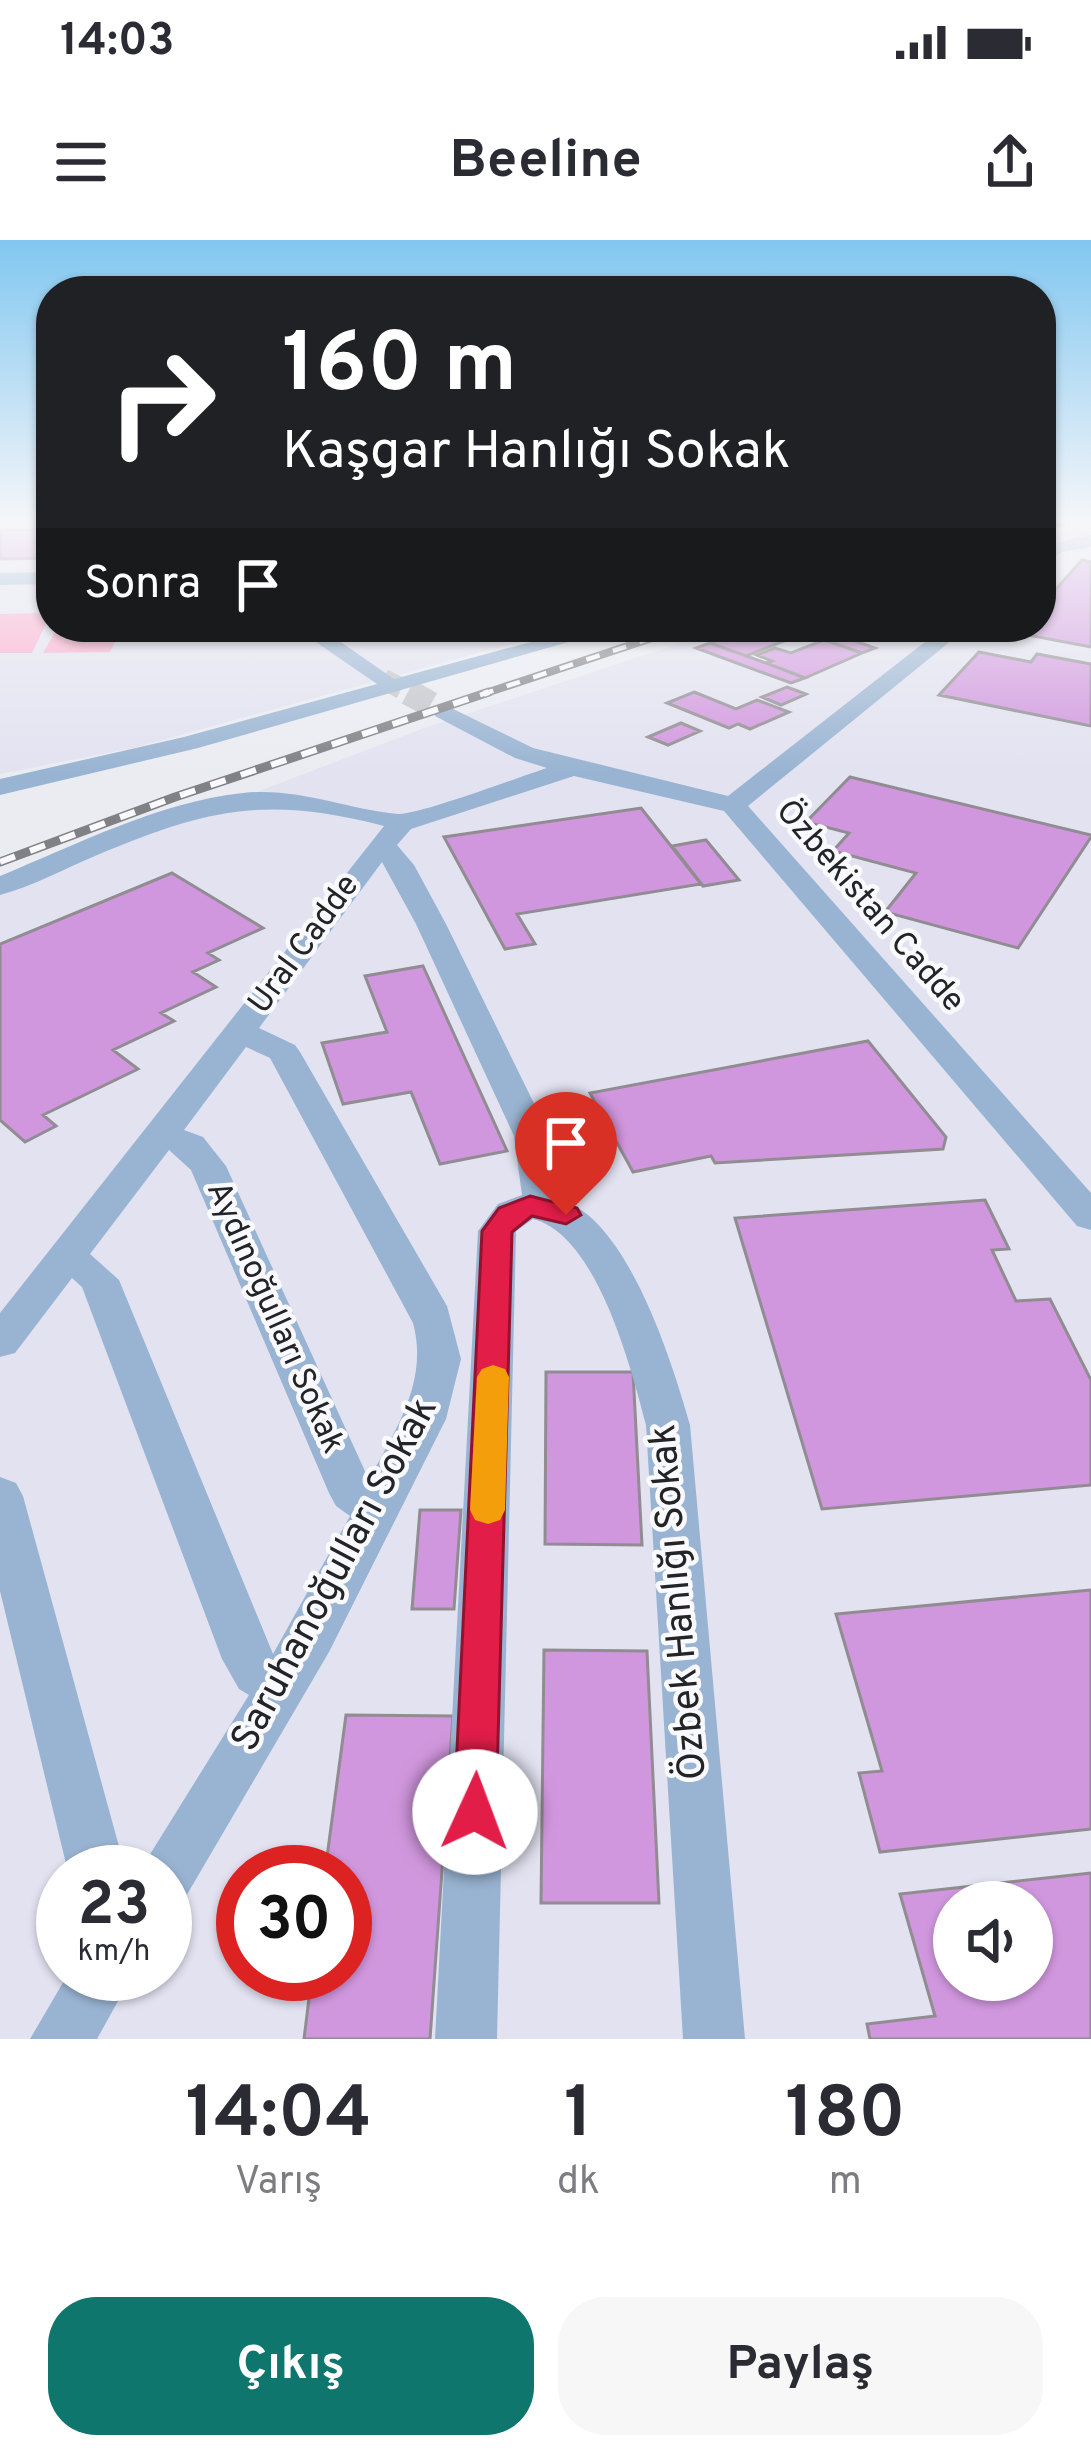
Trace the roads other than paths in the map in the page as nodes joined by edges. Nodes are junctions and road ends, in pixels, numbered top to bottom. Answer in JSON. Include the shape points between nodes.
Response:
{"nodes":[{"id":1,"x":328,"y":642,"type":"edge"},
{"id":2,"x":556,"y":642,"type":"edge"},
{"id":3,"x":938,"y":642,"type":"edge"},
{"id":4,"x":383,"y":679,"type":"tunnel mouth"},
{"id":5,"x":443,"y":711,"type":"tunnel mouth"},
{"id":6,"x":573,"y":768,"type":"junction"},
{"id":7,"x":0,"y":787,"type":"edge"},
{"id":8,"x":733,"y":806,"type":"junction"},
{"id":9,"x":391,"y":834,"type":"junction"},
{"id":10,"x":0,"y":886,"type":"edge"},
{"id":11,"x":240,"y":1032,"type":"junction"},
{"id":12,"x":162,"y":1135,"type":"junction"},
{"id":13,"x":543,"y":1206,"type":"junction"},
{"id":14,"x":1091,"y":1217,"type":"edge"},
{"id":15,"x":63,"y":1261,"type":"junction"},
{"id":16,"x":0,"y":1342,"type":"edge"},
{"id":17,"x":0,"y":1496,"type":"edge"},
{"id":18,"x":377,"y":1510,"type":"junction"},
{"id":19,"x":280,"y":1687,"type":"junction"},
{"id":20,"x":90,"y":1845,"type":"edge"},
{"id":21,"x":185,"y":1845,"type":"edge"},
{"id":22,"x":86,"y":2001,"type":"edge"},
{"id":23,"x":61,"y":2039,"type":"edge"},
{"id":24,"x":466,"y":2039,"type":"edge"},
{"id":25,"x":714,"y":2039,"type":"edge"}],
"edges":[{"from":1,"to":4,"type":"street"},
{"from":2,"to":7,"type":"street"},
{"from":3,"to":8,"type":"street","name":"Özbekistan Cadde"},
{"from":5,"to":6,"type":"street"},
{"from":6,"to":8,"type":"street"},
{"from":6,"to":9,"type":"street"},
{"from":8,"to":14,"type":"street","name":"Özbekistan Cadde"},
{"from":9,"to":10,"type":"street","via":[[284,801],[235,801]]},
{"from":9,"to":11,"type":"street","name":"Ural Cadde"},
{"from":9,"to":13,"type":"street","via":[[532,1136]]},
{"from":11,"to":12,"type":"street","name":"Ural Cadde"},
{"from":11,"to":18,"type":"street","name":"Saruhanoğulları Sokak","via":[[283,1052],[439,1336],[431,1400]]},
{"from":12,"to":15,"type":"street","name":"Ural Cadde"},
{"from":12,"to":18,"type":"street","name":"Aydınoğulları Sokak","via":[[203,1157],[352,1493]]},
{"from":13,"to":24,"type":"street","via":[[518,1209],[497,1231]]},
{"from":13,"to":25,"type":"street","name":"Özbek Hanlığı Sokak","via":[[566,1215],[608,1270],[646,1346],[668,1425]]},
{"from":15,"to":16,"type":"street","name":"Ural Cadde"},
{"from":15,"to":19,"type":"street","via":[[98,1280],[248,1659]]},
{"from":17,"to":20,"type":"street"},
{"from":18,"to":19,"type":"street","name":"Saruhanoğulları Sokak"},
{"from":19,"to":21,"type":"street","name":"Saruhanoğulları Sokak"},
{"from":22,"to":23,"type":"street"}]}
